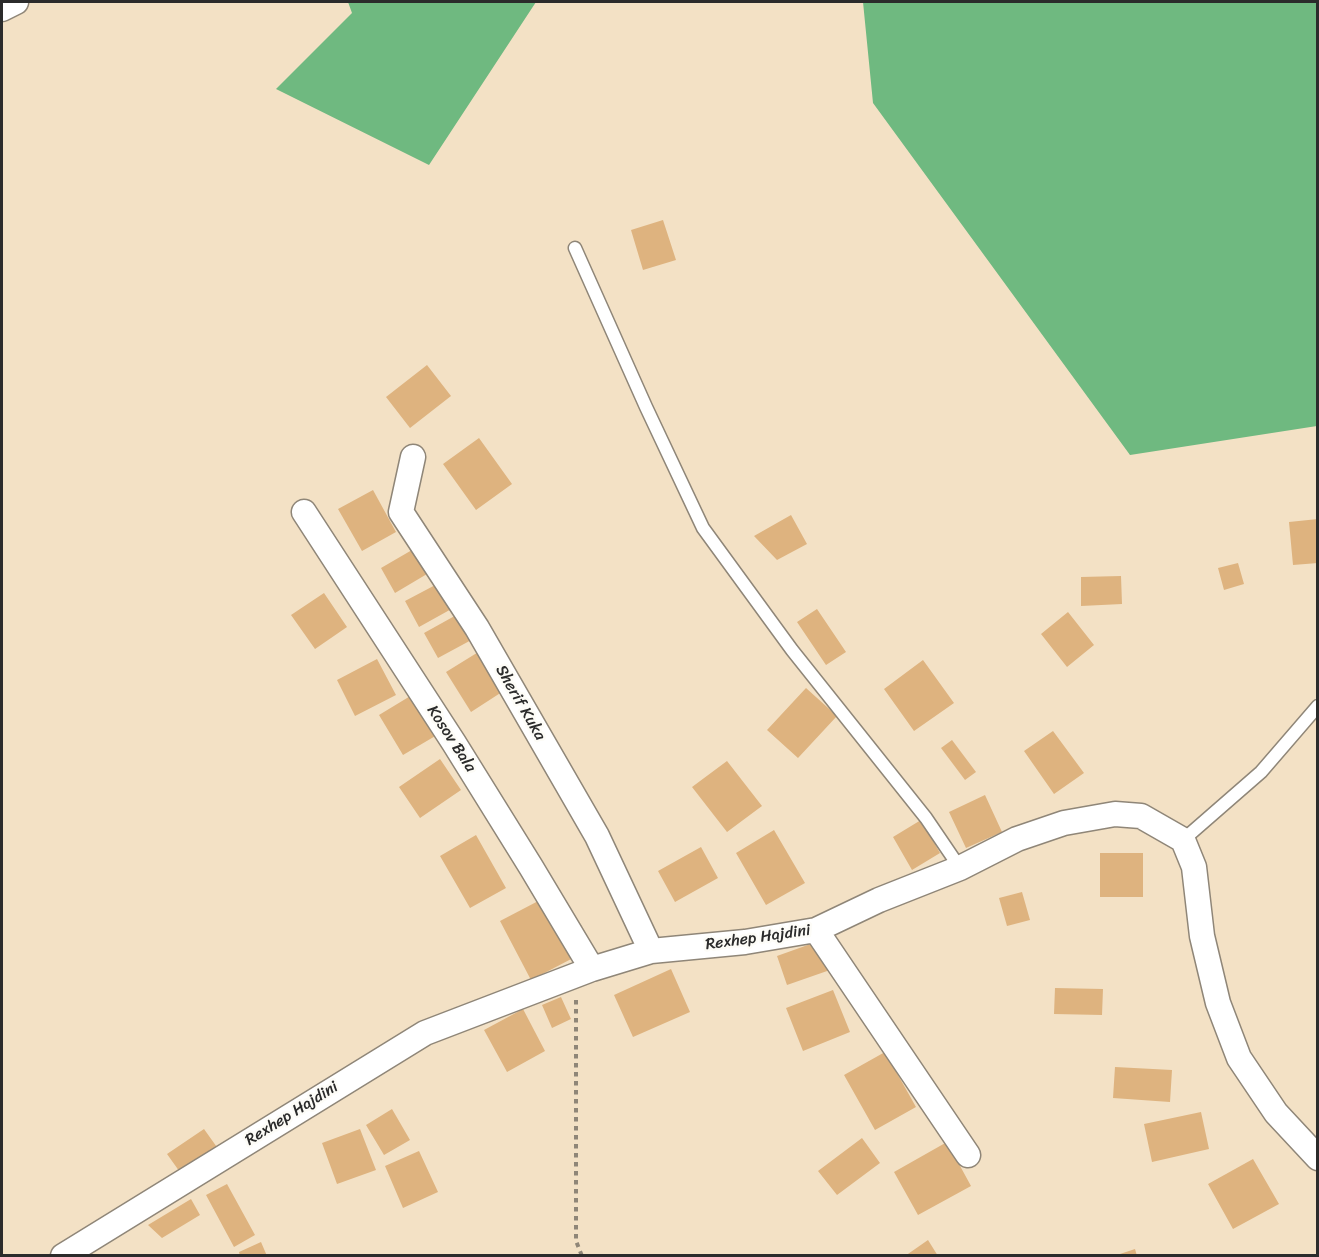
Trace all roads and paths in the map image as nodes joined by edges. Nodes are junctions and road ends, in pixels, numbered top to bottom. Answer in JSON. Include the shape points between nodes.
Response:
{"nodes":[{"id":1,"x":16,"y":2,"type":"edge"},
{"id":2,"x":2,"y":9,"type":"edge"},
{"id":3,"x":575,"y":248,"type":"dead end"},
{"id":4,"x":413,"y":458,"type":"dead end"},
{"id":5,"x":304,"y":512,"type":"dead end"},
{"id":6,"x":1317,"y":706,"type":"edge"},
{"id":7,"x":1183,"y":840,"type":"junction"},
{"id":8,"x":960,"y":868,"type":"junction"},
{"id":9,"x":816,"y":930,"type":"junction"},
{"id":10,"x":651,"y":951,"type":"junction"},
{"id":11,"x":584,"y":973,"type":"junction"},
{"id":12,"x":968,"y":1155,"type":"dead end"},
{"id":13,"x":1317,"y":1158,"type":"edge"},
{"id":14,"x":63,"y":1256,"type":"edge"},
{"id":15,"x":582,"y":1256,"type":"edge"}],
"edges":[{"from":1,"to":2,"type":"street"},
{"from":3,"to":8,"type":"lane","via":[[703,528],[792,650],[926,818]]},
{"from":4,"to":10,"type":"street","name":"Sherif Kuka","via":[[401,512],[477,628],[591,826]]},
{"from":5,"to":11,"type":"street","name":"Kosov Bala","via":[[531,867]]},
{"from":6,"to":7,"type":"lane","via":[[1261,772]]},
{"from":7,"to":8,"type":"street","name":"Rexhep Hajdini","via":[[1141,816],[1114,814],[1064,823],[1017,839]]},
{"from":7,"to":13,"type":"street","via":[[1194,867],[1203,936],[1218,1003],[1239,1058],[1276,1113]]},
{"from":8,"to":9,"type":"street","name":"Rexhep Hajdini"},
{"from":9,"to":10,"type":"street","name":"Rexhep Hajdini"},
{"from":9,"to":12,"type":"street"},
{"from":10,"to":11,"type":"street","name":"Rexhep Hajdini"},
{"from":11,"to":14,"type":"street","name":"Rexhep Hajdini","via":[[426,1033]]},
{"from":11,"to":15,"type":"path","via":[[576,1241]]}]}
